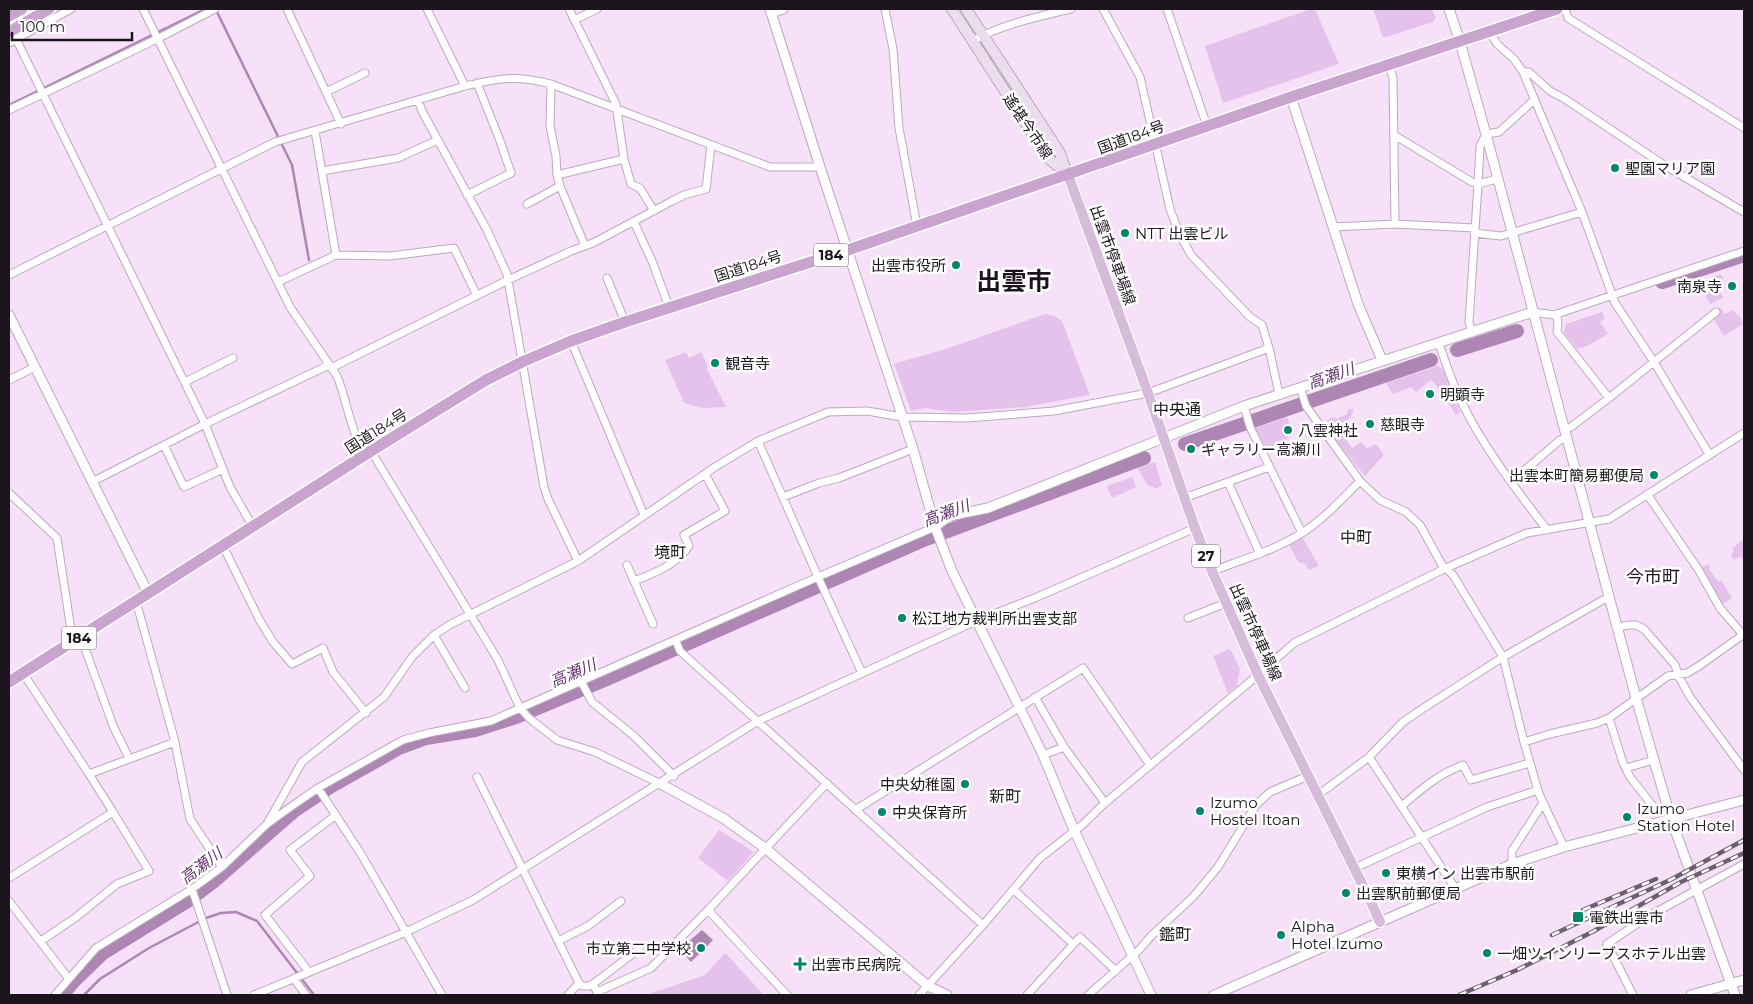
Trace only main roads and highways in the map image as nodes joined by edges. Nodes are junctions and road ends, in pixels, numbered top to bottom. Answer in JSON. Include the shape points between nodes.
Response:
{"nodes":[{"id":1,"x":22,"y":9,"type":"edge"},
{"id":2,"x":49,"y":9,"type":"edge"},
{"id":3,"x":952,"y":9,"type":"edge"},
{"id":4,"x":966,"y":9,"type":"edge"},
{"id":5,"x":1557,"y":9,"type":"edge"},
{"id":6,"x":9,"y":16,"type":"edge"},
{"id":7,"x":13,"y":35,"type":"edge"},
{"id":8,"x":1068,"y":175,"type":"junction"},
{"id":9,"x":14,"y":677,"type":"edge"},
{"id":10,"x":1380,"y":922,"type":"road end"}],
"edges":[{"from":1,"to":6,"type":"highway"},
{"from":2,"to":7,"type":"highway"},
{"from":3,"to":8,"type":"main road","name":"遙堪今市線","via":[[1048,158]]},
{"from":4,"to":8,"type":"main road","name":"遙堪今市線","via":[[1060,153]]},
{"from":5,"to":8,"type":"highway","name":"国道184号","number":"184"},
{"from":8,"to":9,"type":"highway","name":"国道184号","number":"184","via":[[624,322],[522,362],[486,380],[371,451]]},
{"from":8,"to":10,"type":"main road","name":"出雲市停車場線","number":"27","via":[[1212,571],[1258,675]]}]}
